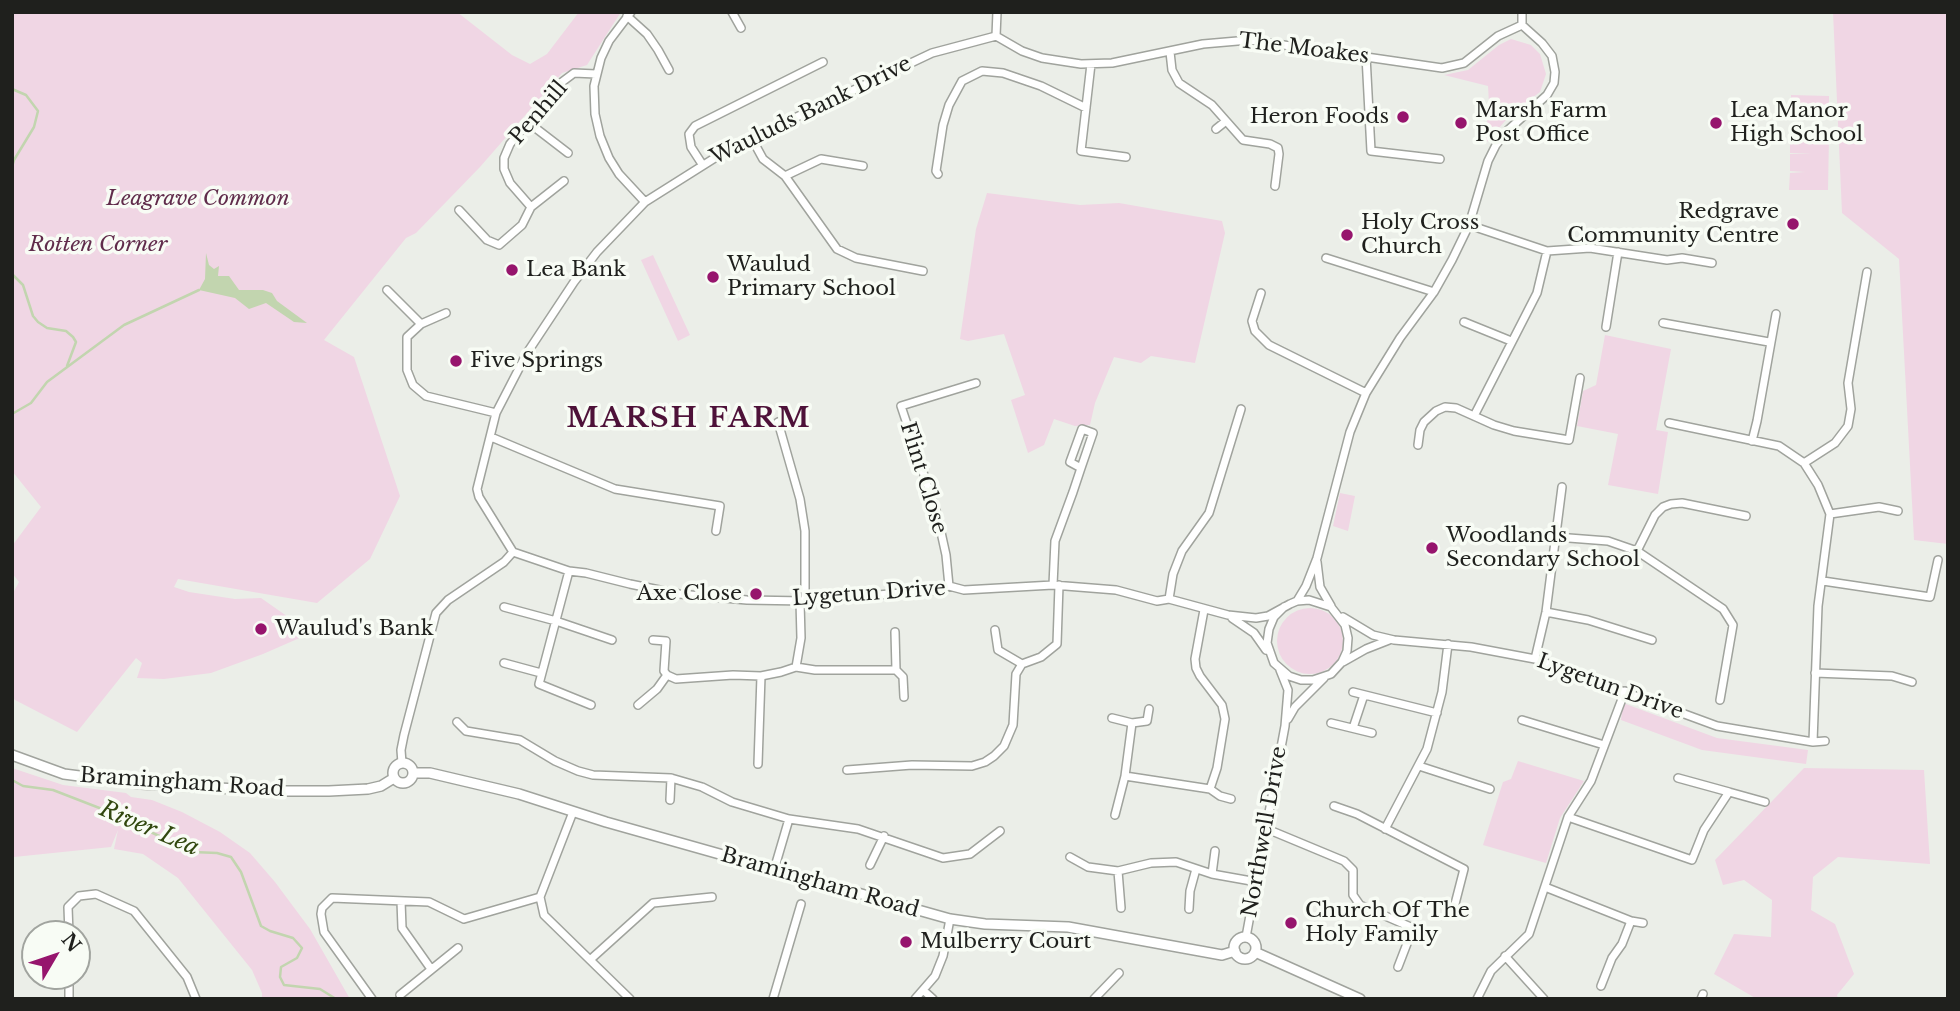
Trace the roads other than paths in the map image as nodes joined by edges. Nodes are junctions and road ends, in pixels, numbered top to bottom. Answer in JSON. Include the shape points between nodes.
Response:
{"nodes":[{"id":1,"x":733,"y":12,"type":"edge"},
{"id":2,"x":997,"y":12,"type":"edge"},
{"id":3,"x":1522,"y":12,"type":"edge"},
{"id":4,"x":629,"y":14,"type":"edge"},
{"id":5,"x":1522,"y":26,"type":"junction"},
{"id":6,"x":741,"y":28,"type":"dead end"},
{"id":7,"x":996,"y":36,"type":"junction"},
{"id":8,"x":1170,"y":52,"type":"junction"},
{"id":9,"x":1366,"y":56,"type":"junction"},
{"id":10,"x":822,"y":62,"type":"dead end"},
{"id":11,"x":1091,"y":64,"type":"junction"},
{"id":12,"x":668,"y":70,"type":"dead end"},
{"id":13,"x":596,"y":74,"type":"junction"},
{"id":14,"x":1086,"y":108,"type":"junction"},
{"id":15,"x":1226,"y":121,"type":"junction"},
{"id":16,"x":529,"y":122,"type":"junction"},
{"id":17,"x":1216,"y":129,"type":"dead end"},
{"id":18,"x":751,"y":137,"type":"junction"},
{"id":19,"x":568,"y":153,"type":"dead end"},
{"id":20,"x":1126,"y":157,"type":"dead end"},
{"id":21,"x":1440,"y":159,"type":"dead end"},
{"id":22,"x":702,"y":164,"type":"junction"},
{"id":23,"x":863,"y":166,"type":"dead end"},
{"id":24,"x":938,"y":174,"type":"dead end"},
{"id":25,"x":785,"y":176,"type":"junction"},
{"id":26,"x":564,"y":181,"type":"dead end"},
{"id":27,"x":1275,"y":186,"type":"dead end"},
{"id":28,"x":645,"y":202,"type":"junction"},
{"id":29,"x":531,"y":207,"type":"junction"},
{"id":30,"x":459,"y":211,"type":"dead end"},
{"id":31,"x":1469,"y":225,"type":"junction"},
{"id":32,"x":1547,"y":251,"type":"junction"},
{"id":33,"x":1618,"y":252,"type":"junction"},
{"id":34,"x":1326,"y":258,"type":"dead end"},
{"id":35,"x":1712,"y":263,"type":"dead end"},
{"id":36,"x":923,"y":271,"type":"dead end"},
{"id":37,"x":1867,"y":272,"type":"dead end"},
{"id":38,"x":387,"y":290,"type":"dead end"},
{"id":39,"x":1434,"y":292,"type":"junction"},
{"id":40,"x":1261,"y":293,"type":"dead end"},
{"id":41,"x":446,"y":313,"type":"dead end"},
{"id":42,"x":1776,"y":314,"type":"dead end"},
{"id":43,"x":1464,"y":322,"type":"dead end"},
{"id":44,"x":1663,"y":323,"type":"dead end"},
{"id":45,"x":421,"y":324,"type":"junction"},
{"id":46,"x":1606,"y":327,"type":"dead end"},
{"id":47,"x":1511,"y":341,"type":"junction"},
{"id":48,"x":1769,"y":342,"type":"junction"},
{"id":49,"x":1580,"y":378,"type":"dead end"},
{"id":50,"x":976,"y":383,"type":"dead end"},
{"id":51,"x":1366,"y":393,"type":"junction"},
{"id":52,"x":1241,"y":408,"type":"dead end"},
{"id":53,"x":496,"y":412,"type":"junction"},
{"id":54,"x":1474,"y":416,"type":"junction"},
{"id":55,"x":789,"y":419,"type":"dead end"},
{"id":56,"x":1668,"y":423,"type":"dead end"},
{"id":57,"x":491,"y":437,"type":"junction"},
{"id":58,"x":1752,"y":441,"type":"junction"},
{"id":59,"x":1418,"y":445,"type":"dead end"},
{"id":60,"x":1804,"y":463,"type":"junction"},
{"id":61,"x":1081,"y":468,"type":"junction"},
{"id":62,"x":1562,"y":487,"type":"dead end"},
{"id":63,"x":1898,"y":511,"type":"dead end"},
{"id":64,"x":1830,"y":514,"type":"junction"},
{"id":65,"x":1746,"y":516,"type":"dead end"},
{"id":66,"x":716,"y":531,"type":"dead end"},
{"id":67,"x":1556,"y":537,"type":"junction"},
{"id":68,"x":1637,"y":551,"type":"junction"},
{"id":69,"x":513,"y":552,"type":"junction"},
{"id":70,"x":1317,"y":558,"type":"junction"},
{"id":71,"x":1938,"y":560,"type":"dead end"},
{"id":72,"x":569,"y":571,"type":"junction"},
{"id":73,"x":1823,"y":581,"type":"junction"},
{"id":74,"x":1056,"y":585,"type":"junction"},
{"id":75,"x":949,"y":586,"type":"junction"},
{"id":76,"x":1169,"y":599,"type":"junction"},
{"id":77,"x":803,"y":601,"type":"junction"},
{"id":78,"x":1297,"y":601,"type":"junction"},
{"id":79,"x":503,"y":607,"type":"dead end"},
{"id":80,"x":1284,"y":607,"type":"junction"},
{"id":81,"x":1331,"y":607,"type":"junction"},
{"id":82,"x":1204,"y":610,"type":"junction"},
{"id":83,"x":1546,"y":612,"type":"junction"},
{"id":84,"x":1339,"y":614,"type":"junction"},
{"id":85,"x":1228,"y":615,"type":"junction"},
{"id":86,"x":556,"y":621,"type":"junction"},
{"id":87,"x":995,"y":630,"type":"dead end"},
{"id":88,"x":895,"y":632,"type":"dead end"},
{"id":89,"x":1394,"y":639,"type":"junction"},
{"id":90,"x":1652,"y":639,"type":"dead end"},
{"id":91,"x":612,"y":640,"type":"dead end"},
{"id":92,"x":653,"y":640,"type":"dead end"},
{"id":93,"x":1448,"y":644,"type":"junction"},
{"id":94,"x":1270,"y":656,"type":"junction"},
{"id":95,"x":1535,"y":659,"type":"junction"},
{"id":96,"x":1342,"y":662,"type":"junction"},
{"id":97,"x":503,"y":663,"type":"dead end"},
{"id":98,"x":1022,"y":664,"type":"junction"},
{"id":99,"x":796,"y":667,"type":"junction"},
{"id":100,"x":1280,"y":669,"type":"junction"},
{"id":101,"x":895,"y":670,"type":"junction"},
{"id":102,"x":541,"y":673,"type":"junction"},
{"id":103,"x":1815,"y":673,"type":"junction"},
{"id":104,"x":667,"y":675,"type":"junction"},
{"id":105,"x":761,"y":676,"type":"junction"},
{"id":106,"x":1324,"y":677,"type":"junction"},
{"id":107,"x":1912,"y":682,"type":"dead end"},
{"id":108,"x":1625,"y":691,"type":"junction"},
{"id":109,"x":1353,"y":692,"type":"dead end"},
{"id":110,"x":1364,"y":695,"type":"junction"},
{"id":111,"x":904,"y":697,"type":"dead end"},
{"id":112,"x":1720,"y":700,"type":"dead end"},
{"id":113,"x":591,"y":705,"type":"dead end"},
{"id":114,"x":638,"y":705,"type":"dead end"},
{"id":115,"x":1149,"y":709,"type":"dead end"},
{"id":116,"x":1437,"y":713,"type":"junction"},
{"id":117,"x":1112,"y":718,"type":"dead end"},
{"id":118,"x":1522,"y":720,"type":"dead end"},
{"id":119,"x":457,"y":722,"type":"dead end"},
{"id":120,"x":1132,"y":723,"type":"junction"},
{"id":121,"x":1331,"y":723,"type":"dead end"},
{"id":122,"x":1285,"y":726,"type":"junction"},
{"id":123,"x":1353,"y":728,"type":"junction"},
{"id":124,"x":1372,"y":733,"type":"dead end"},
{"id":125,"x":1813,"y":741,"type":"junction"},
{"id":126,"x":1825,"y":741,"type":"dead end"},
{"id":127,"x":1604,"y":745,"type":"junction"},
{"id":128,"x":12,"y":755,"type":"edge"},
{"id":129,"x":402,"y":763,"type":"junction"},
{"id":130,"x":758,"y":764,"type":"dead end"},
{"id":131,"x":1419,"y":766,"type":"junction"},
{"id":132,"x":846,"y":770,"type":"dead end"},
{"id":133,"x":413,"y":773,"type":"junction"},
{"id":134,"x":1125,"y":776,"type":"junction"},
{"id":135,"x":394,"y":778,"type":"junction"},
{"id":136,"x":671,"y":778,"type":"junction"},
{"id":137,"x":1678,"y":778,"type":"dead end"},
{"id":138,"x":1210,"y":789,"type":"junction"},
{"id":139,"x":1490,"y":789,"type":"dead end"},
{"id":140,"x":1729,"y":792,"type":"junction"},
{"id":141,"x":1231,"y":799,"type":"dead end"},
{"id":142,"x":670,"y":800,"type":"dead end"},
{"id":143,"x":1765,"y":802,"type":"dead end"},
{"id":144,"x":1334,"y":806,"type":"dead end"},
{"id":145,"x":573,"y":812,"type":"junction"},
{"id":146,"x":1115,"y":815,"type":"dead end"},
{"id":147,"x":1568,"y":817,"type":"junction"},
{"id":148,"x":789,"y":819,"type":"junction"},
{"id":149,"x":1266,"y":829,"type":"junction"},
{"id":150,"x":1385,"y":829,"type":"junction"},
{"id":151,"x":1000,"y":831,"type":"dead end"},
{"id":152,"x":884,"y":836,"type":"junction"},
{"id":153,"x":1215,"y":850,"type":"dead end"},
{"id":154,"x":1070,"y":857,"type":"dead end"},
{"id":155,"x":870,"y":866,"type":"dead end"},
{"id":156,"x":1196,"y":869,"type":"junction"},
{"id":157,"x":774,"y":870,"type":"junction"},
{"id":158,"x":1118,"y":871,"type":"junction"},
{"id":159,"x":1212,"y":874,"type":"junction"},
{"id":160,"x":1257,"y":882,"type":"junction"},
{"id":161,"x":1545,"y":887,"type":"junction"},
{"id":162,"x":540,"y":897,"type":"junction"},
{"id":163,"x":712,"y":897,"type":"dead end"},
{"id":164,"x":401,"y":901,"type":"junction"},
{"id":165,"x":801,"y":904,"type":"dead end"},
{"id":166,"x":1455,"y":905,"type":"dead end"},
{"id":167,"x":1121,"y":908,"type":"dead end"},
{"id":168,"x":1189,"y":909,"type":"dead end"},
{"id":169,"x":950,"y":919,"type":"junction"},
{"id":170,"x":68,"y":920,"type":"edge"},
{"id":171,"x":1631,"y":920,"type":"junction"},
{"id":172,"x":1643,"y":923,"type":"dead end"},
{"id":173,"x":1246,"y":937,"type":"junction"},
{"id":174,"x":458,"y":948,"type":"dead end"},
{"id":175,"x":1235,"y":951,"type":"junction"},
{"id":176,"x":1255,"y":952,"type":"junction"},
{"id":177,"x":1506,"y":956,"type":"junction"},
{"id":178,"x":591,"y":959,"type":"junction"},
{"id":179,"x":1398,"y":967,"type":"dead end"},
{"id":180,"x":431,"y":969,"type":"junction"},
{"id":181,"x":1119,"y":973,"type":"dead end"},
{"id":182,"x":1601,"y":986,"type":"dead end"},
{"id":183,"x":923,"y":990,"type":"junction"},
{"id":184,"x":400,"y":995,"type":"dead end"},
{"id":185,"x":196,"y":999,"type":"edge"},
{"id":186,"x":372,"y":999,"type":"edge"},
{"id":187,"x":629,"y":999,"type":"edge"},
{"id":188,"x":773,"y":999,"type":"edge"},
{"id":189,"x":915,"y":999,"type":"edge"},
{"id":190,"x":933,"y":999,"type":"edge"},
{"id":191,"x":1094,"y":999,"type":"edge"},
{"id":192,"x":1360,"y":999,"type":"edge"},
{"id":193,"x":1477,"y":999,"type":"edge"},
{"id":194,"x":1544,"y":999,"type":"edge"}],
"edges":[{"from":1,"to":6,"type":"street"},
{"from":2,"to":7,"type":"street"},
{"from":3,"to":5,"type":"street"},
{"from":4,"to":12,"type":"street"},
{"from":4,"to":13,"type":"street","via":[[609,40]]},
{"from":5,"to":9,"type":"street","name":"The Moakes","via":[[1450,67]]},
{"from":5,"to":31,"type":"street","via":[[1552,56],[1554,83],[1548,95],[1496,145]]},
{"from":7,"to":11,"type":"street","name":"The Moakes","via":[[1042,58]]},
{"from":7,"to":18,"type":"street","name":"Wauluds Bank Drive","via":[[932,53]]},
{"from":8,"to":9,"type":"street","name":"The Moakes","via":[[1229,40]]},
{"from":8,"to":11,"type":"street","name":"The Moakes"},
{"from":8,"to":15,"type":"street","via":[[1179,83],[1212,105]]},
{"from":9,"to":21,"type":"street","via":[[1371,151]]},
{"from":10,"to":22,"type":"street","via":[[695,126],[689,134],[691,147]]},
{"from":11,"to":14,"type":"street"},
{"from":13,"to":16,"type":"street","name":"Penhill","via":[[574,73]]},
{"from":13,"to":28,"type":"street","via":[[595,114],[600,136],[619,174]]},
{"from":14,"to":20,"type":"street","via":[[1081,152]]},
{"from":14,"to":24,"type":"street","via":[[1041,86],[982,71],[962,80],[948,105]]},
{"from":15,"to":17,"type":"street"},
{"from":15,"to":27,"type":"street","via":[[1246,142],[1278,148]]},
{"from":16,"to":19,"type":"street"},
{"from":16,"to":29,"type":"street","name":"Penhill","via":[[510,144],[504,169]]},
{"from":18,"to":22,"type":"street","name":"Wauluds Bank Drive"},
{"from":18,"to":25,"type":"street","via":[[763,159]]},
{"from":22,"to":28,"type":"street","name":"Wauluds Bank Drive"},
{"from":23,"to":25,"type":"street","via":[[821,159]]},
{"from":25,"to":36,"type":"street","via":[[837,249],[856,258]]},
{"from":26,"to":29,"type":"street"},
{"from":28,"to":53,"type":"street","name":"Wauluds Bank Drive","via":[[574,282],[527,353]]},
{"from":29,"to":30,"type":"street","via":[[522,225],[499,245],[487,240]]},
{"from":31,"to":32,"type":"street"},
{"from":31,"to":39,"type":"street"},
{"from":32,"to":33,"type":"street","via":[[1591,248]]},
{"from":32,"to":47,"type":"street","via":[[1537,293]]},
{"from":33,"to":35,"type":"street"},
{"from":33,"to":46,"type":"street"},
{"from":34,"to":39,"type":"street"},
{"from":37,"to":60,"type":"street","via":[[1848,383],[1848,426],[1835,443]]},
{"from":38,"to":45,"type":"street"},
{"from":39,"to":51,"type":"street"},
{"from":40,"to":51,"type":"street","via":[[1252,321],[1269,345]]},
{"from":41,"to":45,"type":"street"},
{"from":42,"to":48,"type":"street"},
{"from":43,"to":47,"type":"street"},
{"from":44,"to":48,"type":"street"},
{"from":45,"to":53,"type":"street","via":[[407,337],[407,370],[413,385],[426,396]]},
{"from":47,"to":54,"type":"street"},
{"from":48,"to":58,"type":"street"},
{"from":49,"to":54,"type":"street","via":[[1569,440],[1514,431]]},
{"from":50,"to":75,"type":"street","name":"Flint Close","via":[[901,406],[937,514]]},
{"from":51,"to":70,"type":"street","via":[[1350,432]]},
{"from":52,"to":76,"type":"street","via":[[1209,513],[1182,551]]},
{"from":53,"to":57,"type":"street","name":"Wauluds Bank Drive"},
{"from":54,"to":59,"type":"street","via":[[1456,408],[1436,411],[1424,422]]},
{"from":55,"to":77,"type":"street","via":[[778,422],[805,531]]},
{"from":56,"to":58,"type":"street"},
{"from":57,"to":66,"type":"street","via":[[615,489],[720,506]]},
{"from":57,"to":69,"type":"street","name":"Wauluds Bank Drive","via":[[477,489]]},
{"from":58,"to":60,"type":"street","via":[[1779,446]]},
{"from":60,"to":64,"type":"street"},
{"from":61,"to":61,"type":"street","via":[[1093,433],[1082,429],[1069,462]]},
{"from":61,"to":74,"type":"street","via":[[1055,541]]},
{"from":62,"to":67,"type":"street"},
{"from":63,"to":64,"type":"street","via":[[1879,508]]},
{"from":64,"to":73,"type":"street"},
{"from":65,"to":68,"type":"street","via":[[1671,504],[1655,515]]},
{"from":67,"to":68,"type":"street","via":[[1608,541]]},
{"from":67,"to":83,"type":"street"},
{"from":68,"to":112,"type":"street","via":[[1729,617],[1732,636]]},
{"from":69,"to":72,"type":"street","name":"Lygetun Drive"},
{"from":69,"to":129,"type":"street","via":[[436,613],[404,735]]},
{"from":70,"to":78,"type":"street"},
{"from":70,"to":81,"type":"street","via":[[1320,587]]},
{"from":71,"to":73,"type":"street","via":[[1930,597]]},
{"from":72,"to":77,"type":"street","name":"Lygetun Drive","via":[[679,594]]},
{"from":72,"to":86,"type":"street"},
{"from":73,"to":103,"type":"street"},
{"from":74,"to":75,"type":"street","name":"Lygetun Drive","via":[[964,590]]},
{"from":74,"to":76,"type":"street","name":"Lygetun Drive"},
{"from":74,"to":98,"type":"street","via":[[1057,644]]},
{"from":75,"to":77,"type":"street","name":"Lygetun Drive"},
{"from":76,"to":82,"type":"street","name":"Lygetun Drive"},
{"from":77,"to":99,"type":"street"},
{"from":78,"to":80,"type":"street","name":"Lygetun Drive"},
{"from":78,"to":81,"type":"street"},
{"from":79,"to":86,"type":"street"},
{"from":80,"to":85,"type":"street","name":"Lygetun Drive","via":[[1256,618]]},
{"from":80,"to":94,"type":"street","via":[[1269,629]]},
{"from":81,"to":84,"type":"street"},
{"from":82,"to":85,"type":"street","name":"Lygetun Drive"},
{"from":82,"to":138,"type":"street","via":[[1196,668],[1222,705],[1225,719]]},
{"from":83,"to":90,"type":"street"},
{"from":83,"to":95,"type":"street"},
{"from":84,"to":89,"type":"street","via":[[1373,635]]},
{"from":84,"to":96,"type":"street","via":[[1348,638]]},
{"from":85,"to":94,"type":"street","name":"Lygetun Drive","via":[[1254,633]]},
{"from":86,"to":91,"type":"street"},
{"from":86,"to":102,"type":"street"},
{"from":87,"to":98,"type":"street","via":[[998,650]]},
{"from":88,"to":101,"type":"street"},
{"from":89,"to":93,"type":"street","name":"Lygetun Drive"},
{"from":89,"to":96,"type":"street"},
{"from":92,"to":104,"type":"street","via":[[666,641]]},
{"from":93,"to":95,"type":"street","name":"Lygetun Drive"},
{"from":93,"to":116,"type":"street"},
{"from":94,"to":100,"type":"street","name":"Lygetun Drive"},
{"from":95,"to":108,"type":"street","name":"Lygetun Drive"},
{"from":96,"to":106,"type":"street"},
{"from":97,"to":102,"type":"street"},
{"from":98,"to":132,"type":"street","via":[[1016,674],[1010,735],[985,762]]},
{"from":99,"to":101,"type":"street"},
{"from":99,"to":105,"type":"street"},
{"from":100,"to":106,"type":"street","via":[[1301,680]]},
{"from":100,"to":122,"type":"street","name":"Northwell Drive","via":[[1288,690]]},
{"from":101,"to":111,"type":"street","via":[[903,677]]},
{"from":102,"to":113,"type":"street","via":[[539,684]]},
{"from":103,"to":107,"type":"street","via":[[1892,676]]},
{"from":103,"to":125,"type":"street"},
{"from":104,"to":105,"type":"street","via":[[676,679]]},
{"from":104,"to":114,"type":"street"},
{"from":105,"to":130,"type":"street"},
{"from":106,"to":122,"type":"street","via":[[1295,707]]},
{"from":108,"to":125,"type":"street","name":"Lygetun Drive","via":[[1717,726]]},
{"from":108,"to":127,"type":"street"},
{"from":109,"to":110,"type":"street"},
{"from":110,"to":116,"type":"street"},
{"from":110,"to":123,"type":"street"},
{"from":115,"to":120,"type":"street","via":[[1147,721]]},
{"from":116,"to":131,"type":"street"},
{"from":117,"to":120,"type":"street"},
{"from":118,"to":127,"type":"street"},
{"from":119,"to":136,"type":"street","via":[[466,731],[520,740],[578,772]]},
{"from":120,"to":134,"type":"street"},
{"from":121,"to":123,"type":"street"},
{"from":122,"to":149,"type":"street","name":"Northwell Drive"},
{"from":123,"to":124,"type":"street"},
{"from":125,"to":126,"type":"street","name":"Lygetun Drive"},
{"from":127,"to":147,"type":"street","via":[[1591,781]]},
{"from":128,"to":135,"type":"street","name":"Bramingham Road","via":[[64,774],[141,784],[329,791],[369,789]]},
{"from":129,"to":133,"type":"street"},
{"from":129,"to":135,"type":"street","via":[[394,768]]},
{"from":131,"to":139,"type":"street"},
{"from":131,"to":150,"type":"street"},
{"from":133,"to":135,"type":"street","via":[[405,783]]},
{"from":133,"to":145,"type":"street","name":"Bramingham Road","via":[[519,794]]},
{"from":134,"to":138,"type":"street"},
{"from":134,"to":146,"type":"street"},
{"from":136,"to":142,"type":"street"},
{"from":136,"to":148,"type":"street"},
{"from":137,"to":140,"type":"street"},
{"from":138,"to":141,"type":"street"},
{"from":140,"to":143,"type":"street"},
{"from":140,"to":147,"type":"street","via":[[1704,830],[1692,860]]},
{"from":144,"to":150,"type":"street"},
{"from":145,"to":157,"type":"street","name":"Bramingham Road"},
{"from":145,"to":162,"type":"street"},
{"from":147,"to":161,"type":"street"},
{"from":148,"to":152,"type":"street"},
{"from":148,"to":157,"type":"street"},
{"from":149,"to":160,"type":"street","name":"Northwell Drive"},
{"from":149,"to":179,"type":"street","via":[[1344,862],[1353,870],[1353,895],[1360,905],[1413,928]]},
{"from":150,"to":166,"type":"street","via":[[1464,869]]},
{"from":151,"to":152,"type":"street","via":[[970,854],[943,858]]},
{"from":152,"to":155,"type":"street"},
{"from":153,"to":159,"type":"street"},
{"from":154,"to":158,"type":"street","via":[[1088,867]]},
{"from":156,"to":158,"type":"street","via":[[1163,862]]},
{"from":156,"to":159,"type":"street"},
{"from":156,"to":168,"type":"street"},
{"from":157,"to":169,"type":"street","name":"Bramingham Road"},
{"from":158,"to":167,"type":"street"},
{"from":159,"to":160,"type":"street"},
{"from":160,"to":173,"type":"street","name":"Northwell Drive"},
{"from":161,"to":171,"type":"street"},
{"from":161,"to":177,"type":"street","via":[[1530,934]]},
{"from":162,"to":164,"type":"street","via":[[464,919],[433,903]]},
{"from":162,"to":178,"type":"street","via":[[544,915]]},
{"from":163,"to":178,"type":"street","via":[[653,903]]},
{"from":164,"to":180,"type":"street","via":[[402,928]]},
{"from":164,"to":186,"type":"street","via":[[332,898],[323,908],[324,932]]},
{"from":165,"to":188,"type":"street"},
{"from":169,"to":175,"type":"street","name":"Bramingham Road","via":[[1068,928],[1222,955]]},
{"from":169,"to":183,"type":"street","via":[[943,957]]},
{"from":170,"to":185,"type":"street","via":[[68,907],[79,896],[96,894],[134,911],[187,977]]},
{"from":171,"to":172,"type":"street"},
{"from":171,"to":182,"type":"street"},
{"from":173,"to":175,"type":"street","via":[[1237,941]]},
{"from":173,"to":176,"type":"street","via":[[1254,942]]},
{"from":174,"to":180,"type":"street"},
{"from":175,"to":176,"type":"street","via":[[1245,959]]},
{"from":176,"to":192,"type":"street"},
{"from":177,"to":193,"type":"street","via":[[1491,971]]},
{"from":177,"to":194,"type":"street"},
{"from":178,"to":187,"type":"street"},
{"from":180,"to":184,"type":"street"},
{"from":181,"to":191,"type":"street"},
{"from":183,"to":189,"type":"street"},
{"from":183,"to":190,"type":"street"}]}
